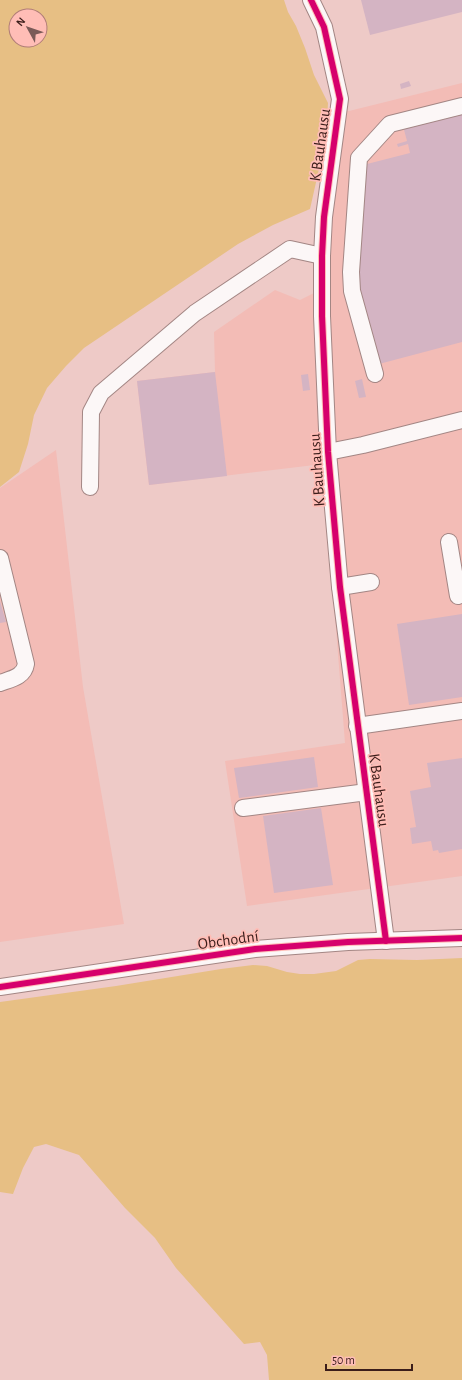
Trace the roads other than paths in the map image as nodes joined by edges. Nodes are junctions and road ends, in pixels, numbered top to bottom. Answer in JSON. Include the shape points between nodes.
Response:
{"nodes":[{"id":1,"x":311,"y":0,"type":"edge"},
{"id":2,"x":462,"y":106,"type":"edge"},
{"id":3,"x":322,"y":256,"type":"junction"},
{"id":4,"x":375,"y":374,"type":"dead end"},
{"id":5,"x":462,"y":420,"type":"edge"},
{"id":6,"x":328,"y":452,"type":"junction"},
{"id":7,"x":90,"y":487,"type":"dead end"},
{"id":8,"x":449,"y":542,"type":"dead end"},
{"id":9,"x":0,"y":558,"type":"edge"},
{"id":10,"x":371,"y":582,"type":"dead end"},
{"id":11,"x":340,"y":587,"type":"junction"},
{"id":12,"x":458,"y":596,"type":"dead end"},
{"id":13,"x":0,"y":683,"type":"edge"},
{"id":14,"x":462,"y":710,"type":"edge"},
{"id":15,"x":357,"y":726,"type":"junction"},
{"id":16,"x":367,"y":792,"type":"junction"},
{"id":17,"x":243,"y":808,"type":"dead end"},
{"id":18,"x":462,"y":938,"type":"edge"},
{"id":19,"x":386,"y":941,"type":"junction"},
{"id":20,"x":0,"y":988,"type":"edge"}],
"edges":[{"from":1,"to":3,"type":"street","name":"K Bauhausu","via":[[324,27],[340,99],[324,217]]},
{"from":2,"to":4,"type":"street","via":[[390,124],[359,158],[352,291]]},
{"from":3,"to":6,"type":"street","name":"K Bauhausu"},
{"from":3,"to":7,"type":"street","via":[[290,249],[195,313],[101,393],[91,412]]},
{"from":5,"to":6,"type":"street"},
{"from":6,"to":11,"type":"street","name":"K Bauhausu"},
{"from":8,"to":12,"type":"street"},
{"from":9,"to":13,"type":"street","via":[[26,664],[16,678]]},
{"from":10,"to":11,"type":"street"},
{"from":11,"to":15,"type":"street","name":"K Bauhausu"},
{"from":14,"to":15,"type":"street"},
{"from":15,"to":16,"type":"street","name":"K Bauhausu"},
{"from":16,"to":17,"type":"street"},
{"from":16,"to":19,"type":"street","name":"K Bauhausu"},
{"from":18,"to":19,"type":"street","name":"Obchodní"},
{"from":19,"to":20,"type":"street","name":"Obchodní","via":[[255,949]]}]}
